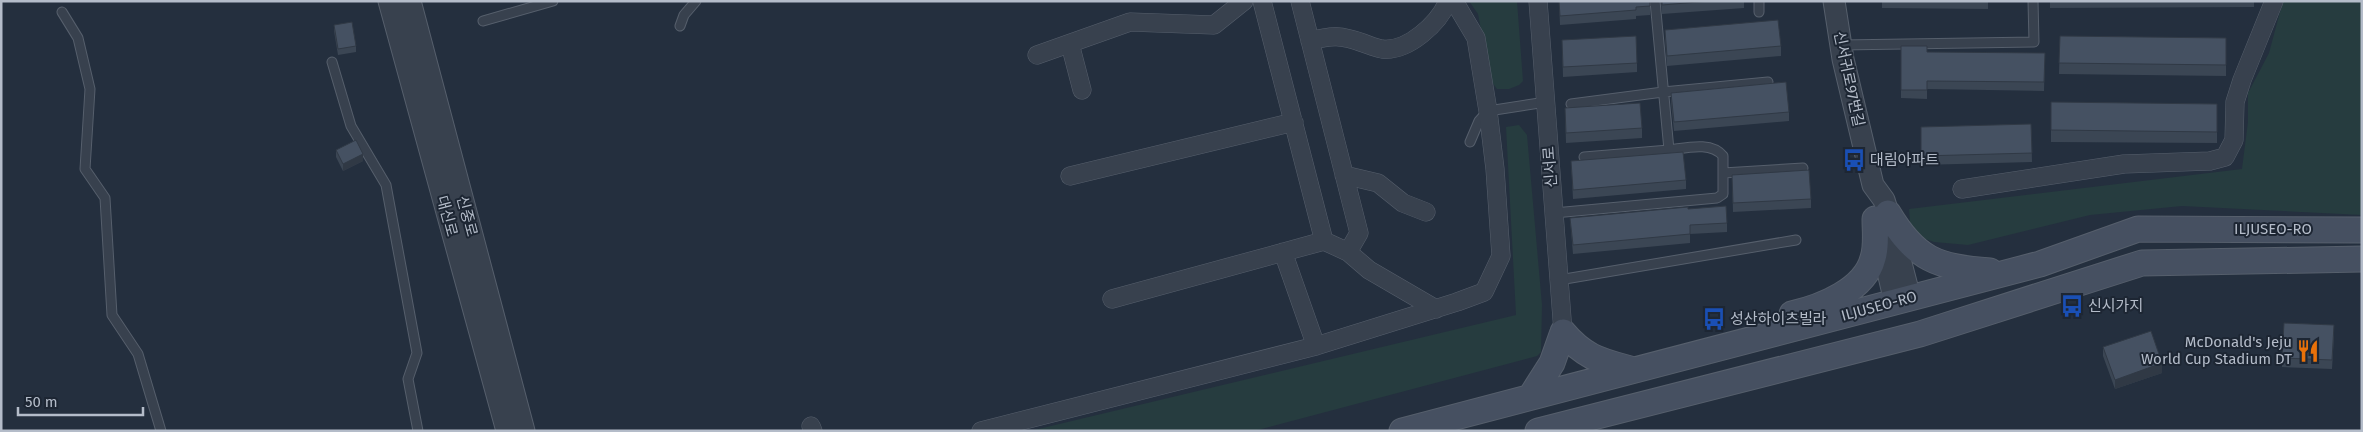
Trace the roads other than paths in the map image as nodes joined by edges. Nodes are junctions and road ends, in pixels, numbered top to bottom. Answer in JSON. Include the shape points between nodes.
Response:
{"nodes":[{"id":1,"x":389,"y":1,"type":"edge"},
{"id":2,"x":410,"y":1,"type":"edge"},
{"id":3,"x":553,"y":1,"type":"edge"},
{"id":4,"x":696,"y":1,"type":"edge"},
{"id":5,"x":1244,"y":1,"type":"edge"},
{"id":6,"x":1262,"y":1,"type":"edge"},
{"id":7,"x":1300,"y":1,"type":"edge"},
{"id":8,"x":1448,"y":1,"type":"edge"},
{"id":9,"x":1454,"y":1,"type":"edge"},
{"id":10,"x":1538,"y":1,"type":"edge"},
{"id":11,"x":1655,"y":1,"type":"edge"},
{"id":12,"x":1759,"y":1,"type":"edge"},
{"id":13,"x":1834,"y":1,"type":"edge"},
{"id":14,"x":2034,"y":1,"type":"edge"},
{"id":15,"x":2274,"y":1,"type":"edge"},
{"id":16,"x":62,"y":12,"type":"dead end"},
{"id":17,"x":1759,"y":12,"type":"dead end"},
{"id":18,"x":484,"y":21,"type":"dead end"},
{"id":19,"x":680,"y":26,"type":"dead end"},
{"id":20,"x":1310,"y":41,"type":"junction"},
{"id":21,"x":1070,"y":44,"type":"junction"},
{"id":22,"x":1841,"y":45,"type":"junction"},
{"id":23,"x":1037,"y":55,"type":"dead end"},
{"id":24,"x":332,"y":62,"type":"dead end"},
{"id":25,"x":1768,"y":82,"type":"edge"},
{"id":26,"x":1082,"y":90,"type":"dead end"},
{"id":27,"x":1664,"y":92,"type":"junction"},
{"id":28,"x":1546,"y":102,"type":"junction"},
{"id":29,"x":1571,"y":104,"type":"dead end"},
{"id":30,"x":1488,"y":111,"type":"junction"},
{"id":31,"x":1294,"y":122,"type":"junction"},
{"id":32,"x":1470,"y":142,"type":"dead end"},
{"id":33,"x":1669,"y":150,"type":"junction"},
{"id":34,"x":1584,"y":157,"type":"dead end"},
{"id":35,"x":1803,"y":168,"type":"edge"},
{"id":36,"x":1723,"y":173,"type":"junction"},
{"id":37,"x":1344,"y":175,"type":"junction"},
{"id":38,"x":1070,"y":176,"type":"dead end"},
{"id":39,"x":1962,"y":190,"type":"dead end"},
{"id":40,"x":1426,"y":212,"type":"dead end"},
{"id":41,"x":1554,"y":213,"type":"junction"},
{"id":42,"x":1882,"y":216,"type":"junction"},
{"id":43,"x":2362,"y":230,"type":"edge"},
{"id":44,"x":1796,"y":240,"type":"dead end"},
{"id":45,"x":1324,"y":241,"type":"junction"},
{"id":46,"x":1283,"y":252,"type":"junction"},
{"id":47,"x":1348,"y":252,"type":"junction"},
{"id":48,"x":2355,"y":262,"type":"edge"},
{"id":49,"x":2040,"y":264,"type":"junction"},
{"id":50,"x":1559,"y":280,"type":"junction"},
{"id":51,"x":1112,"y":299,"type":"dead end"},
{"id":52,"x":1903,"y":300,"type":"junction"},
{"id":53,"x":1436,"y":309,"type":"junction"},
{"id":54,"x":1562,"y":332,"type":"junction"},
{"id":55,"x":1912,"y":336,"type":"junction"},
{"id":56,"x":1745,"y":341,"type":"junction"},
{"id":57,"x":1316,"y":346,"type":"junction"},
{"id":58,"x":1634,"y":370,"type":"junction"},
{"id":59,"x":1532,"y":396,"type":"junction"},
{"id":60,"x":161,"y":431,"type":"edge"},
{"id":61,"x":418,"y":431,"type":"edge"},
{"id":62,"x":507,"y":431,"type":"edge"},
{"id":63,"x":524,"y":431,"type":"edge"},
{"id":64,"x":981,"y":431,"type":"edge"},
{"id":65,"x":1402,"y":431,"type":"edge"},
{"id":66,"x":1538,"y":431,"type":"edge"}],
"edges":[{"from":1,"to":62,"type":"street","name":"대신로"},
{"from":2,"to":63,"type":"street","name":"신중로"},
{"from":3,"to":18,"type":"lane"},
{"from":4,"to":19,"type":"lane","via":[[684,15]]},
{"from":5,"to":21,"type":"street","via":[[1214,25],[1130,22]]},
{"from":6,"to":31,"type":"street"},
{"from":7,"to":20,"type":"street"},
{"from":8,"to":20,"type":"street","via":[[1443,13],[1404,45],[1383,49],[1343,36]]},
{"from":9,"to":30,"type":"street","via":[[1476,38]]},
{"from":10,"to":28,"type":"street","name":"신서로"},
{"from":11,"to":27,"type":"lane"},
{"from":12,"to":17,"type":"lane"},
{"from":13,"to":22,"type":"street","name":"신서귀로97번길"},
{"from":14,"to":22,"type":"lane","via":[[2034,42]]},
{"from":15,"to":39,"type":"street","via":[[2235,102],[2234,140],[2225,157],[2210,161],[2124,164]]},
{"from":16,"to":60,"type":"lane","via":[[78,38],[90,89],[85,169],[105,198],[112,315],[138,354]]},
{"from":20,"to":37,"type":"street"},
{"from":21,"to":23,"type":"street"},
{"from":21,"to":26,"type":"street"},
{"from":22,"to":42,"type":"street","name":"신서귀로97번길","via":[[1873,185],[1872,201]]},
{"from":24,"to":61,"type":"lane","via":[[351,126],[386,185],[417,353],[408,379]]},
{"from":25,"to":27,"type":"lane"},
{"from":27,"to":29,"type":"lane"},
{"from":27,"to":33,"type":"lane"},
{"from":28,"to":30,"type":"lane"},
{"from":28,"to":41,"type":"street","name":"신서로"},
{"from":30,"to":32,"type":"lane","via":[[1478,121]]},
{"from":30,"to":53,"type":"street","via":[[1501,256],[1484,292]]},
{"from":31,"to":38,"type":"street"},
{"from":31,"to":45,"type":"street"},
{"from":33,"to":34,"type":"lane"},
{"from":33,"to":36,"type":"lane","via":[[1703,146],[1718,150],[1724,156]]},
{"from":35,"to":36,"type":"lane"},
{"from":36,"to":41,"type":"lane","via":[[1723,194],[1717,198]]},
{"from":37,"to":40,"type":"street","via":[[1378,183],[1403,203]]},
{"from":37,"to":47,"type":"street","via":[[1359,232]]},
{"from":41,"to":50,"type":"street","name":"신서로"},
{"from":42,"to":49,"type":"main road","via":[[1915,250],[1938,262],[1991,271]]},
{"from":42,"to":52,"type":"street","name":"신서귀로97번길"},
{"from":42,"to":56,"type":"main road","via":[[1874,258],[1866,276],[1843,294],[1804,312],[1770,320]]},
{"from":43,"to":49,"type":"main road","name":"ILJUSEO-RO","via":[[2138,229]]},
{"from":44,"to":50,"type":"lane"},
{"from":45,"to":46,"type":"street"},
{"from":45,"to":47,"type":"street"},
{"from":46,"to":51,"type":"street"},
{"from":46,"to":57,"type":"street"},
{"from":47,"to":53,"type":"street","via":[[1369,270]]},
{"from":48,"to":55,"type":"main road","name":"ILJUSEO-RO","via":[[2142,263]]},
{"from":49,"to":52,"type":"main road","name":"ILJUSEO-RO"},
{"from":50,"to":54,"type":"street","name":"신서로"},
{"from":52,"to":55,"type":"main road"},
{"from":52,"to":56,"type":"main road","name":"ILJUSEO-RO"},
{"from":53,"to":57,"type":"street"},
{"from":54,"to":58,"type":"main road","via":[[1577,349],[1596,359]]},
{"from":54,"to":59,"type":"main road","via":[[1552,363]]},
{"from":55,"to":66,"type":"main road","name":"ILJUSEO-RO"},
{"from":56,"to":58,"type":"main road","name":"ILJUSEO-RO"},
{"from":57,"to":64,"type":"street"},
{"from":58,"to":59,"type":"main road","name":"ILJUSEO-RO"},
{"from":59,"to":65,"type":"main road","name":"ILJUSEO-RO"}]}
